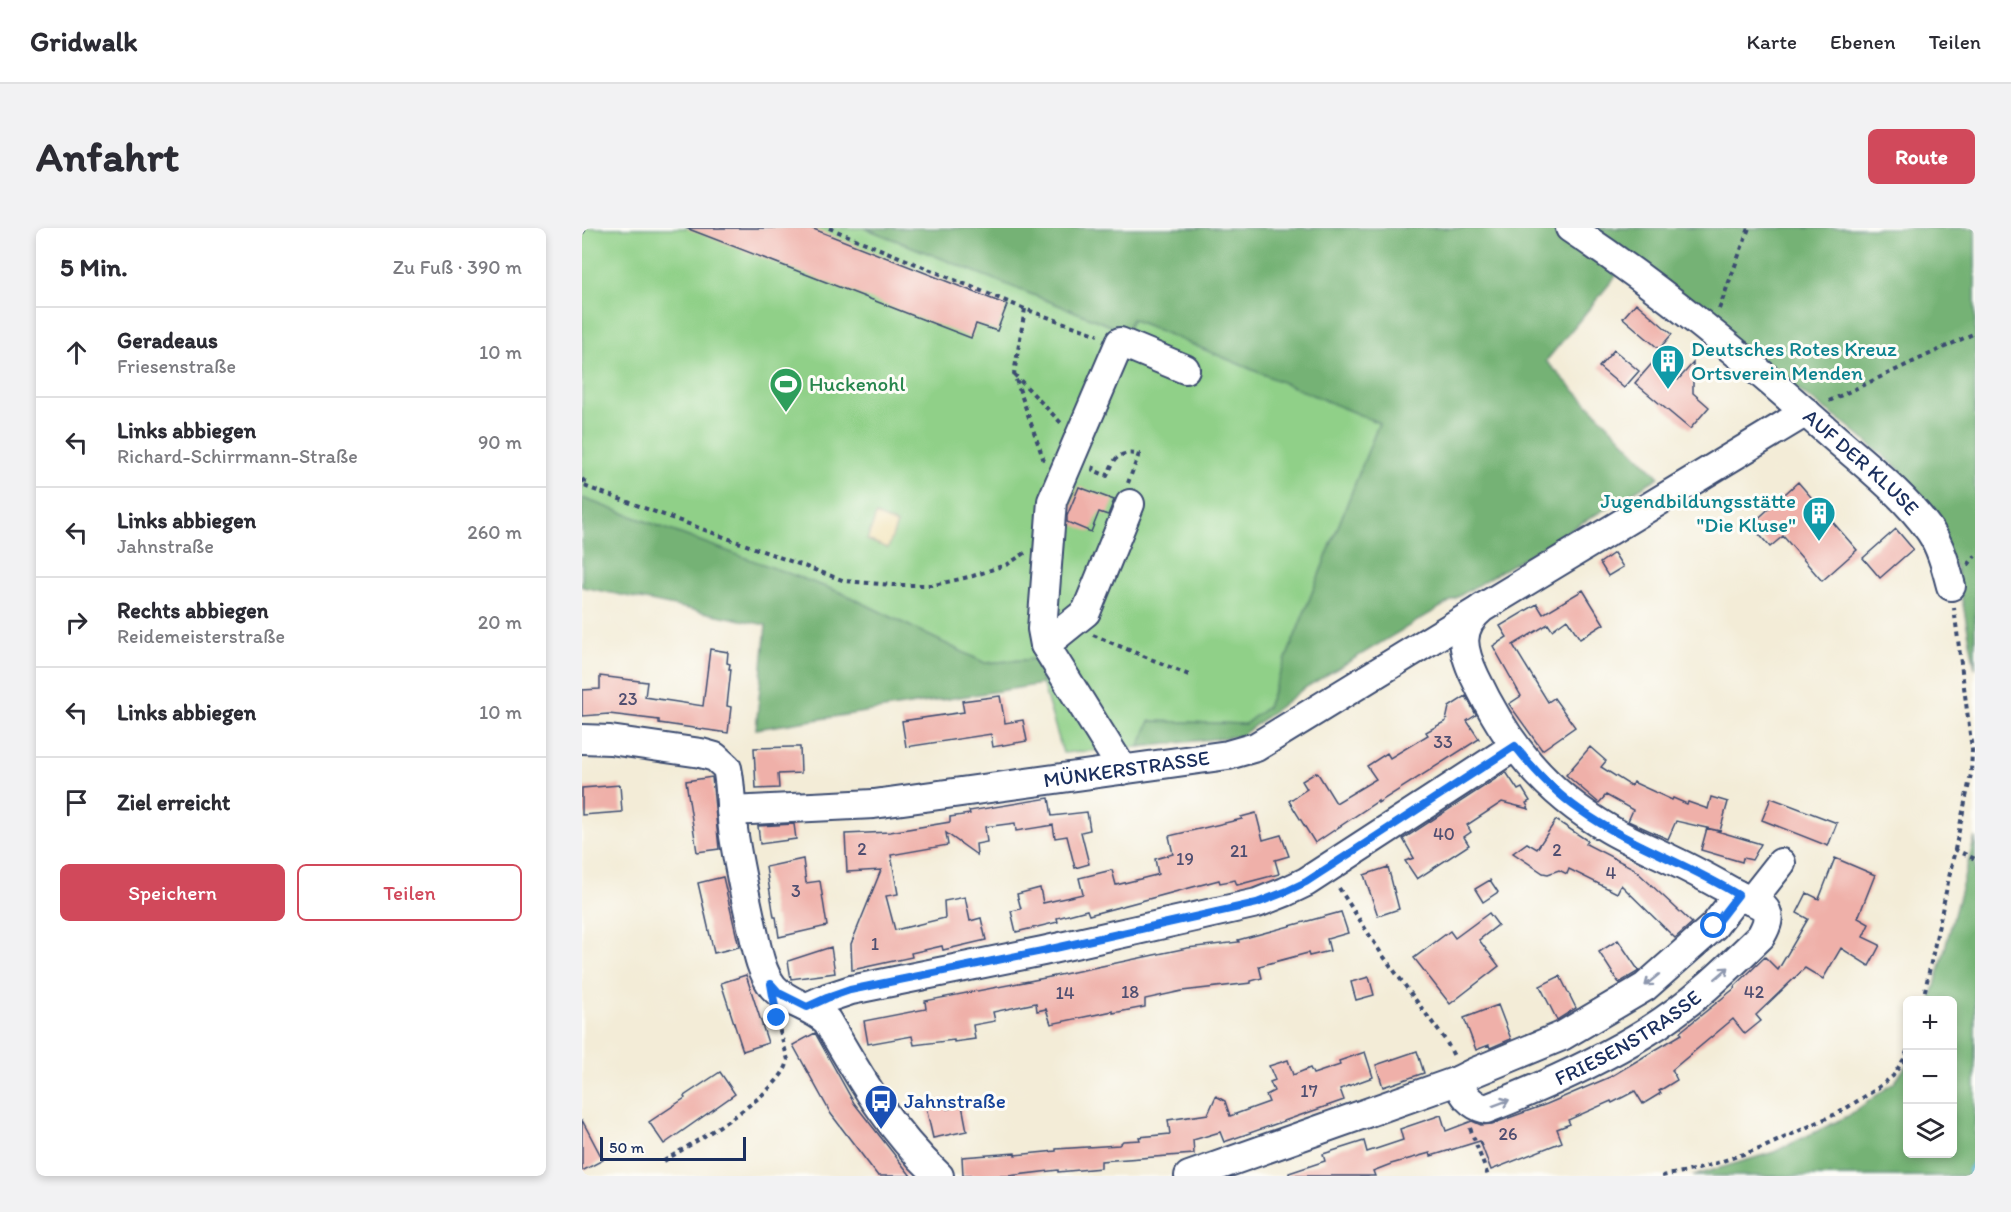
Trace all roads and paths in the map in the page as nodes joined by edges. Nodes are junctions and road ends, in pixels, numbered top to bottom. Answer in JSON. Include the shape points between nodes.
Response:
{"nodes":[{"id":1,"x":586,"y":228,"type":"edge"},
{"id":2,"x":829,"y":228,"type":"edge"},
{"id":3,"x":1570,"y":228,"type":"edge"},
{"id":4,"x":1749,"y":228,"type":"edge"},
{"id":5,"x":582,"y":233,"type":"edge"},
{"id":6,"x":1025,"y":309,"type":"junction"},
{"id":7,"x":1711,"y":331,"type":"junction"},
{"id":8,"x":1975,"y":333,"type":"edge"},
{"id":9,"x":1120,"y":342,"type":"junction"},
{"id":10,"x":1185,"y":369,"type":"dead end"},
{"id":11,"x":1014,"y":374,"type":"junction"},
{"id":12,"x":1806,"y":412,"type":"junction"},
{"id":13,"x":1078,"y":441,"type":"junction"},
{"id":14,"x":1046,"y":466,"type":"dead end"},
{"id":15,"x":582,"y":479,"type":"edge"},
{"id":16,"x":1130,"y":504,"type":"joint"},
{"id":17,"x":1051,"y":531,"type":"junction"},
{"id":18,"x":1951,"y":586,"type":"joint"},
{"id":19,"x":1478,"y":611,"type":"junction"},
{"id":20,"x":1086,"y":612,"type":"junction"},
{"id":21,"x":1045,"y":645,"type":"junction"},
{"id":22,"x":1189,"y":675,"type":"dead end"},
{"id":23,"x":582,"y":739,"type":"edge"},
{"id":24,"x":1515,"y":746,"type":"junction"},
{"id":25,"x":1122,"y":770,"type":"junction"},
{"id":26,"x":731,"y":811,"type":"junction"},
{"id":27,"x":1954,"y":849,"type":"junction"},
{"id":28,"x":1975,"y":860,"type":"edge"},
{"id":29,"x":1781,"y":863,"type":"dead end"},
{"id":30,"x":1326,"y":867,"type":"junction"},
{"id":31,"x":1750,"y":901,"type":"junction"},
{"id":32,"x":1924,"y":996,"type":"edge"},
{"id":33,"x":807,"y":1007,"type":"junction"},
{"id":34,"x":777,"y":1018,"type":"dead end"},
{"id":35,"x":1908,"y":1050,"type":"edge"},
{"id":36,"x":1463,"y":1088,"type":"junction"},
{"id":37,"x":664,"y":1161,"type":"dead end"},
{"id":38,"x":939,"y":1176,"type":"edge"},
{"id":39,"x":1189,"y":1176,"type":"edge"},
{"id":40,"x":1488,"y":1176,"type":"edge"},
{"id":41,"x":1662,"y":1176,"type":"edge"}],
"edges":[{"from":1,"to":5,"type":"path"},
{"from":2,"to":6,"type":"path"},
{"from":3,"to":7,"type":"street","name":"AUF DER KLUSE"},
{"from":4,"to":7,"type":"path"},
{"from":6,"to":9,"type":"path"},
{"from":6,"to":11,"type":"path"},
{"from":7,"to":12,"type":"street","name":"AUF DER KLUSE"},
{"from":8,"to":12,"type":"path"},
{"from":9,"to":10,"type":"street"},
{"from":9,"to":13,"type":"street"},
{"from":11,"to":13,"type":"path"},
{"from":11,"to":14,"type":"path"},
{"from":12,"to":18,"type":"street","name":"AUF DER KLUSE","via":[[1908,504],[1942,553]]},
{"from":12,"to":19,"type":"street","name":"MÜNKERSTRASSE"},
{"from":13,"to":16,"type":"path","via":[[1099,449],[1093,470],[1107,476],[1116,457],[1139,454],[1126,490]]},
{"from":13,"to":17,"type":"street","via":[[1052,501]]},
{"from":15,"to":17,"type":"path","via":[[584,486],[846,579],[893,585],[934,585],[973,576],[1008,564]]},
{"from":16,"to":20,"type":"street"},
{"from":17,"to":21,"type":"street","via":[[1042,629]]},
{"from":18,"to":27,"type":"path","via":[[1972,750],[1971,774]]},
{"from":19,"to":24,"type":"street","via":[[1465,631],[1466,653],[1484,695]]},
{"from":19,"to":25,"type":"street","name":"MÜNKERSTRASSE","via":[[1256,747],[1228,755]]},
{"from":20,"to":21,"type":"street"},
{"from":20,"to":22,"type":"path","via":[[1090,613],[1084,631]]},
{"from":21,"to":25,"type":"street"},
{"from":23,"to":26,"type":"street","via":[[708,755],[727,768]]},
{"from":24,"to":30,"type":"street"},
{"from":24,"to":31,"type":"street","via":[[1531,767],[1579,810]]},
{"from":25,"to":26,"type":"street","name":"MÜNKERSTRASSE","via":[[874,804]]},
{"from":26,"to":33,"type":"street","via":[[747,903],[764,970],[779,993]]},
{"from":27,"to":28,"type":"path"},
{"from":27,"to":32,"type":"path"},
{"from":29,"to":31,"type":"street"},
{"from":30,"to":33,"type":"street","via":[[1306,882],[1257,903],[850,990]]},
{"from":30,"to":36,"type":"path","via":[[1381,953],[1446,1041]]},
{"from":31,"to":36,"type":"street","name":"FRIESENSTRASSE","one_way":true,"via":[[1714,926],[1645,987]]},
{"from":36,"to":31,"type":"street","name":"FRIESENSTRASSE","one_way":true,"via":[[1486,1109],[1545,1086],[1649,1031],[1685,1005],[1761,936],[1768,914]]},
{"from":33,"to":38,"type":"street","via":[[827,1021],[877,1106]]},
{"from":34,"to":37,"type":"path","via":[[788,1060],[779,1079],[757,1099]]},
{"from":35,"to":41,"type":"path","via":[[1893,1076],[1840,1112],[1762,1149]]},
{"from":36,"to":39,"type":"street","name":"FRIESENSTRASSE"},
{"from":36,"to":40,"type":"path","via":[[1468,1122]]}]}
